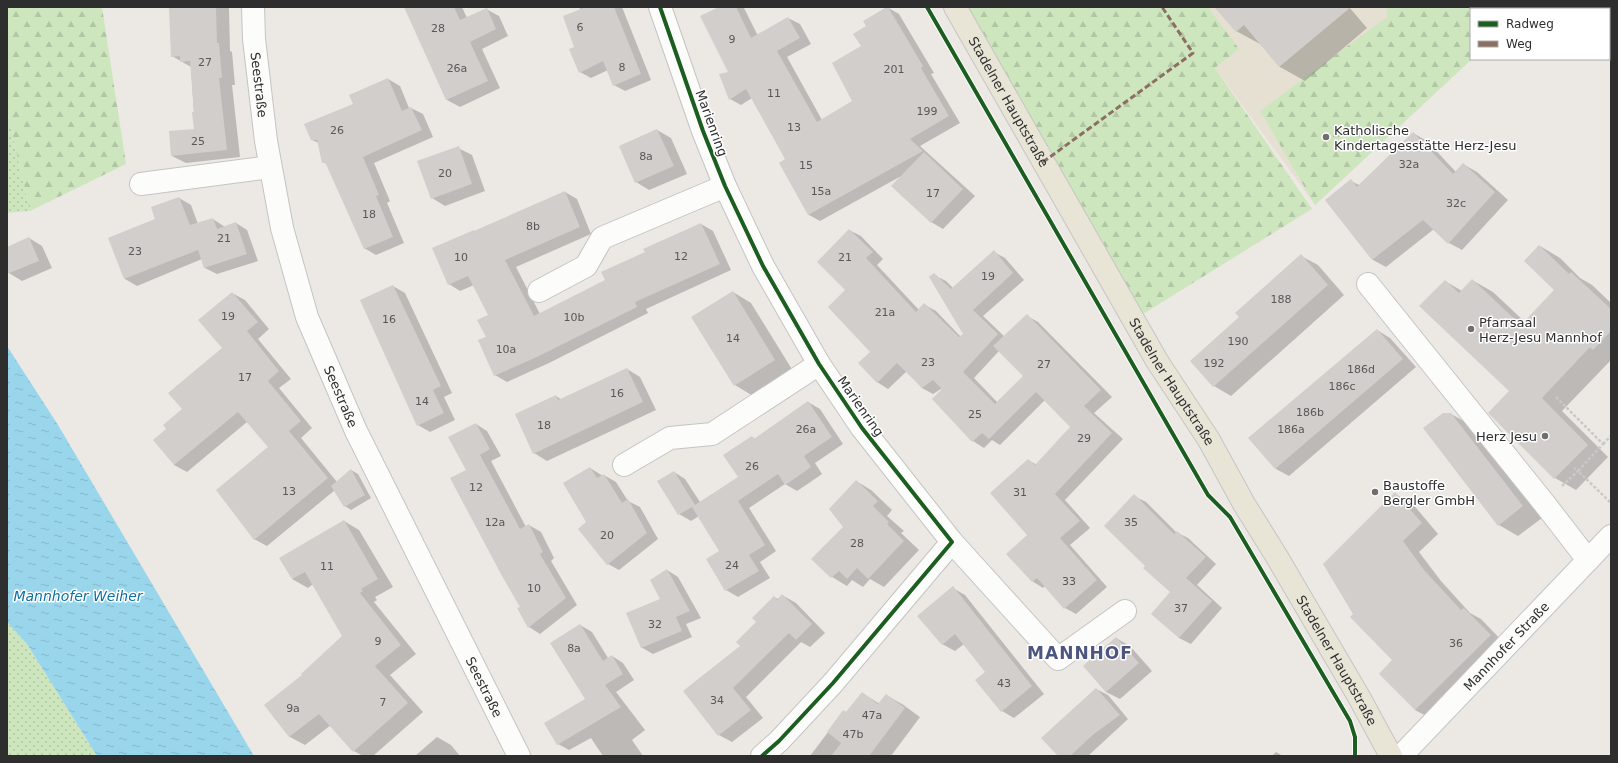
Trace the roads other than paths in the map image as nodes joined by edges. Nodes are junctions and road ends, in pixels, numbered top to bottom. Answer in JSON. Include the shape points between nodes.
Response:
{"nodes":[{"id":1,"x":253,"y":7,"type":"edge"},
{"id":2,"x":660,"y":7,"type":"edge"},
{"id":3,"x":955,"y":7,"type":"edge"},
{"id":4,"x":270,"y":167,"type":"junction"},
{"id":5,"x":141,"y":184,"type":"dead end"},
{"id":6,"x":725,"y":186,"type":"junction"},
{"id":7,"x":1368,"y":284,"type":"dead end"},
{"id":8,"x":539,"y":291,"type":"dead end"},
{"id":9,"x":819,"y":364,"type":"junction"},
{"id":10,"x":624,"y":464,"type":"dead end"},
{"id":11,"x":1611,"y":536,"type":"edge"},
{"id":12,"x":952,"y":542,"type":"junction"},
{"id":13,"x":1588,"y":560,"type":"junction"},
{"id":14,"x":1125,"y":611,"type":"dead end"},
{"id":15,"x":519,"y":756,"type":"edge"},
{"id":16,"x":762,"y":756,"type":"edge"},
{"id":17,"x":1391,"y":756,"type":"edge"},
{"id":18,"x":1401,"y":756,"type":"edge"}],
"edges":[{"from":1,"to":4,"type":"street","name":"Seestraße","via":[[254,39]]},
{"from":2,"to":6,"type":"street","name":"Marienring"},
{"from":3,"to":17,"type":"main road","name":"Stadelner Hauptstraße","via":[[1157,361],[1209,440]]},
{"from":4,"to":5,"type":"street"},
{"from":4,"to":15,"type":"street","name":"Seestraße","via":[[282,228],[307,316],[356,430]]},
{"from":6,"to":8,"type":"street","via":[[602,238],[586,266]]},
{"from":6,"to":9,"type":"street","name":"Marienring","via":[[763,266]]},
{"from":7,"to":13,"type":"street"},
{"from":9,"to":10,"type":"street","via":[[712,434],[670,438]]},
{"from":9,"to":12,"type":"street","name":"Marienring","via":[[862,428]]},
{"from":11,"to":13,"type":"street","name":"Mannhofer Straße"},
{"from":12,"to":14,"type":"street","name":"Marienring","via":[[1058,659]]},
{"from":12,"to":16,"type":"street","via":[[833,683]]},
{"from":13,"to":18,"type":"street","name":"Mannhofer Straße"}]}
